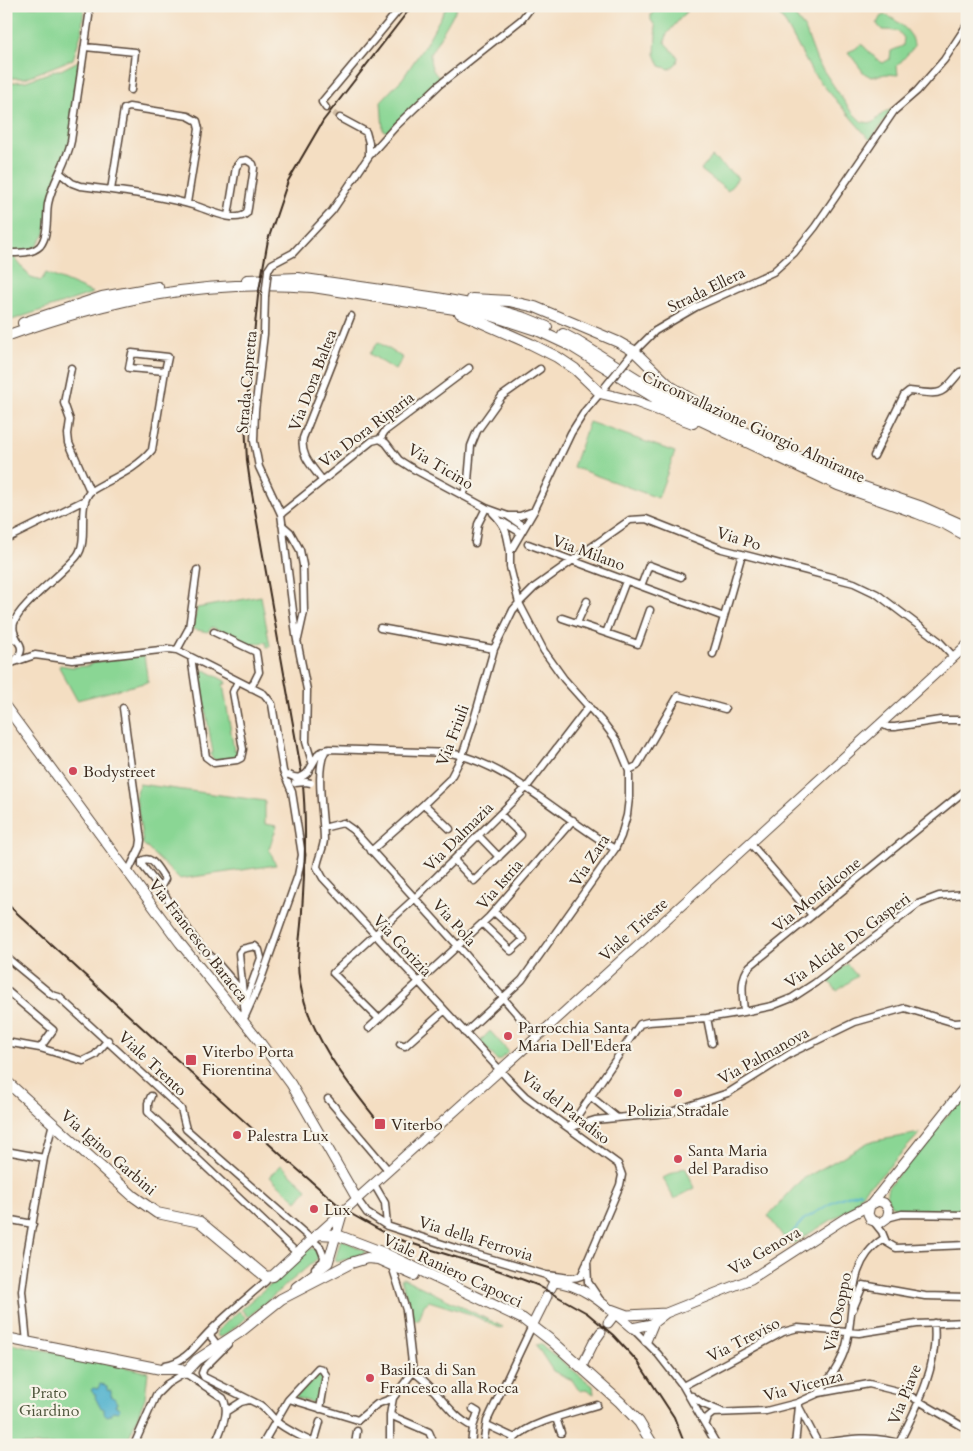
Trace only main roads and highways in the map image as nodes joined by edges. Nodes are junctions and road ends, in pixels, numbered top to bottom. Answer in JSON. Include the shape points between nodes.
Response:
{"nodes":[{"id":1,"x":440,"y":302,"type":"junction"},
{"id":2,"x":6,"y":328,"type":"edge"},
{"id":3,"x":6,"y":336,"type":"edge"},
{"id":4,"x":723,"y":426,"type":"junction"},
{"id":5,"x":967,"y":527,"type":"edge"},
{"id":6,"x":967,"y":536,"type":"edge"},
{"id":7,"x":967,"y":646,"type":"edge"},
{"id":8,"x":6,"y":707,"type":"edge"},
{"id":9,"x":6,"y":1081,"type":"edge"},
{"id":10,"x":967,"y":1084,"type":"edge"},
{"id":11,"x":885,"y":1186,"type":"junction"},
{"id":12,"x":357,"y":1198,"type":"junction"},
{"id":13,"x":885,"y":1204,"type":"junction"},
{"id":14,"x":871,"y":1211,"type":"junction"},
{"id":15,"x":342,"y":1215,"type":"junction"},
{"id":16,"x":337,"y":1235,"type":"junction"},
{"id":17,"x":315,"y":1237,"type":"junction"},
{"id":18,"x":359,"y":1243,"type":"junction"},
{"id":19,"x":281,"y":1299,"type":"junction"},
{"id":20,"x":612,"y":1311,"type":"junction"},
{"id":21,"x":653,"y":1318,"type":"junction"},
{"id":22,"x":608,"y":1323,"type":"dead end"},
{"id":23,"x":532,"y":1326,"type":"junction"},
{"id":24,"x":601,"y":1332,"type":"dead end"},
{"id":25,"x":6,"y":1338,"type":"edge"},
{"id":26,"x":646,"y":1341,"type":"road end"},
{"id":27,"x":582,"y":1366,"type":"junction"},
{"id":28,"x":653,"y":1445,"type":"edge"}],
"edges":[{"from":1,"to":2,"type":"main road","name":"Circonvallazione Giorgio Almirante","via":[[298,278],[206,282],[144,289],[102,298]]},
{"from":1,"to":3,"type":"main road","name":"Circonvallazione Giorgio Almirante","via":[[313,287],[215,287],[118,301]]},
{"from":1,"to":4,"type":"main road","via":[[557,357],[603,390],[700,425]]},
{"from":1,"to":4,"type":"main road","name":"Circonvallazione Giorgio Almirante","via":[[491,308],[525,318],[578,342],[655,390]]},
{"from":1,"to":4,"type":"main road","via":[[448,296],[509,301],[535,307],[618,342],[670,386],[708,410]]},
{"from":4,"to":5,"type":"main road","name":"Circonvallazione Giorgio Almirante","via":[[855,484],[922,507]]},
{"from":4,"to":6,"type":"main road","name":"Circonvallazione Giorgio Almirante","via":[[838,485],[925,516]]},
{"from":7,"to":12,"type":"main road","name":"Viale Trieste"},
{"from":8,"to":12,"type":"main road","name":"Via Francesco Baracca","via":[[180,943],[244,1018],[300,1097]]},
{"from":9,"to":17,"type":"main road","name":"Via Igino Garbini","via":[[133,1196],[158,1213],[200,1222],[270,1277]]},
{"from":10,"to":11,"type":"main road"},
{"from":11,"to":13,"type":"main road"},
{"from":11,"to":14,"type":"main road"},
{"from":12,"to":15,"type":"main road","name":"Viale Trieste"},
{"from":13,"to":14,"type":"main road","via":[[878,1201]]},
{"from":13,"to":14,"type":"main road","via":[[889,1213],[880,1223]]},
{"from":14,"to":21,"type":"main road","name":"Via Genova","via":[[846,1217],[751,1279]]},
{"from":15,"to":16,"type":"main road"},
{"from":15,"to":17,"type":"main road","name":"Viale Trieste"},
{"from":15,"to":18,"type":"main road","via":[[348,1235]]},
{"from":16,"to":17,"type":"main road","name":"Viale Raniero Capocci"},
{"from":16,"to":18,"type":"main road","name":"Viale Raniero Capocci"},
{"from":16,"to":19,"type":"main road","via":[[328,1263]]},
{"from":18,"to":23,"type":"main road","name":"Viale Raniero Capocci"},
{"from":19,"to":23,"type":"main road","name":"Viale Raniero Capocci","via":[[351,1263],[366,1258],[378,1259],[520,1324]]},
{"from":19,"to":25,"type":"main road","via":[[185,1373],[181,1369],[161,1369]]},
{"from":20,"to":21,"type":"main road"},
{"from":20,"to":21,"type":"main road","name":"Via della Ferrovia","via":[[632,1328]]},
{"from":20,"to":22,"type":"main road"},
{"from":20,"to":23,"type":"main road","name":"Via della Ferrovia","via":[[572,1285],[551,1289]]},
{"from":21,"to":26,"type":"main road"},
{"from":23,"to":27,"type":"main road","name":"Viale Raniero Capocci"},
{"from":24,"to":27,"type":"main road"},
{"from":27,"to":28,"type":"main road","name":"Viale Raniero Capocci","via":[[640,1422]]}]}
